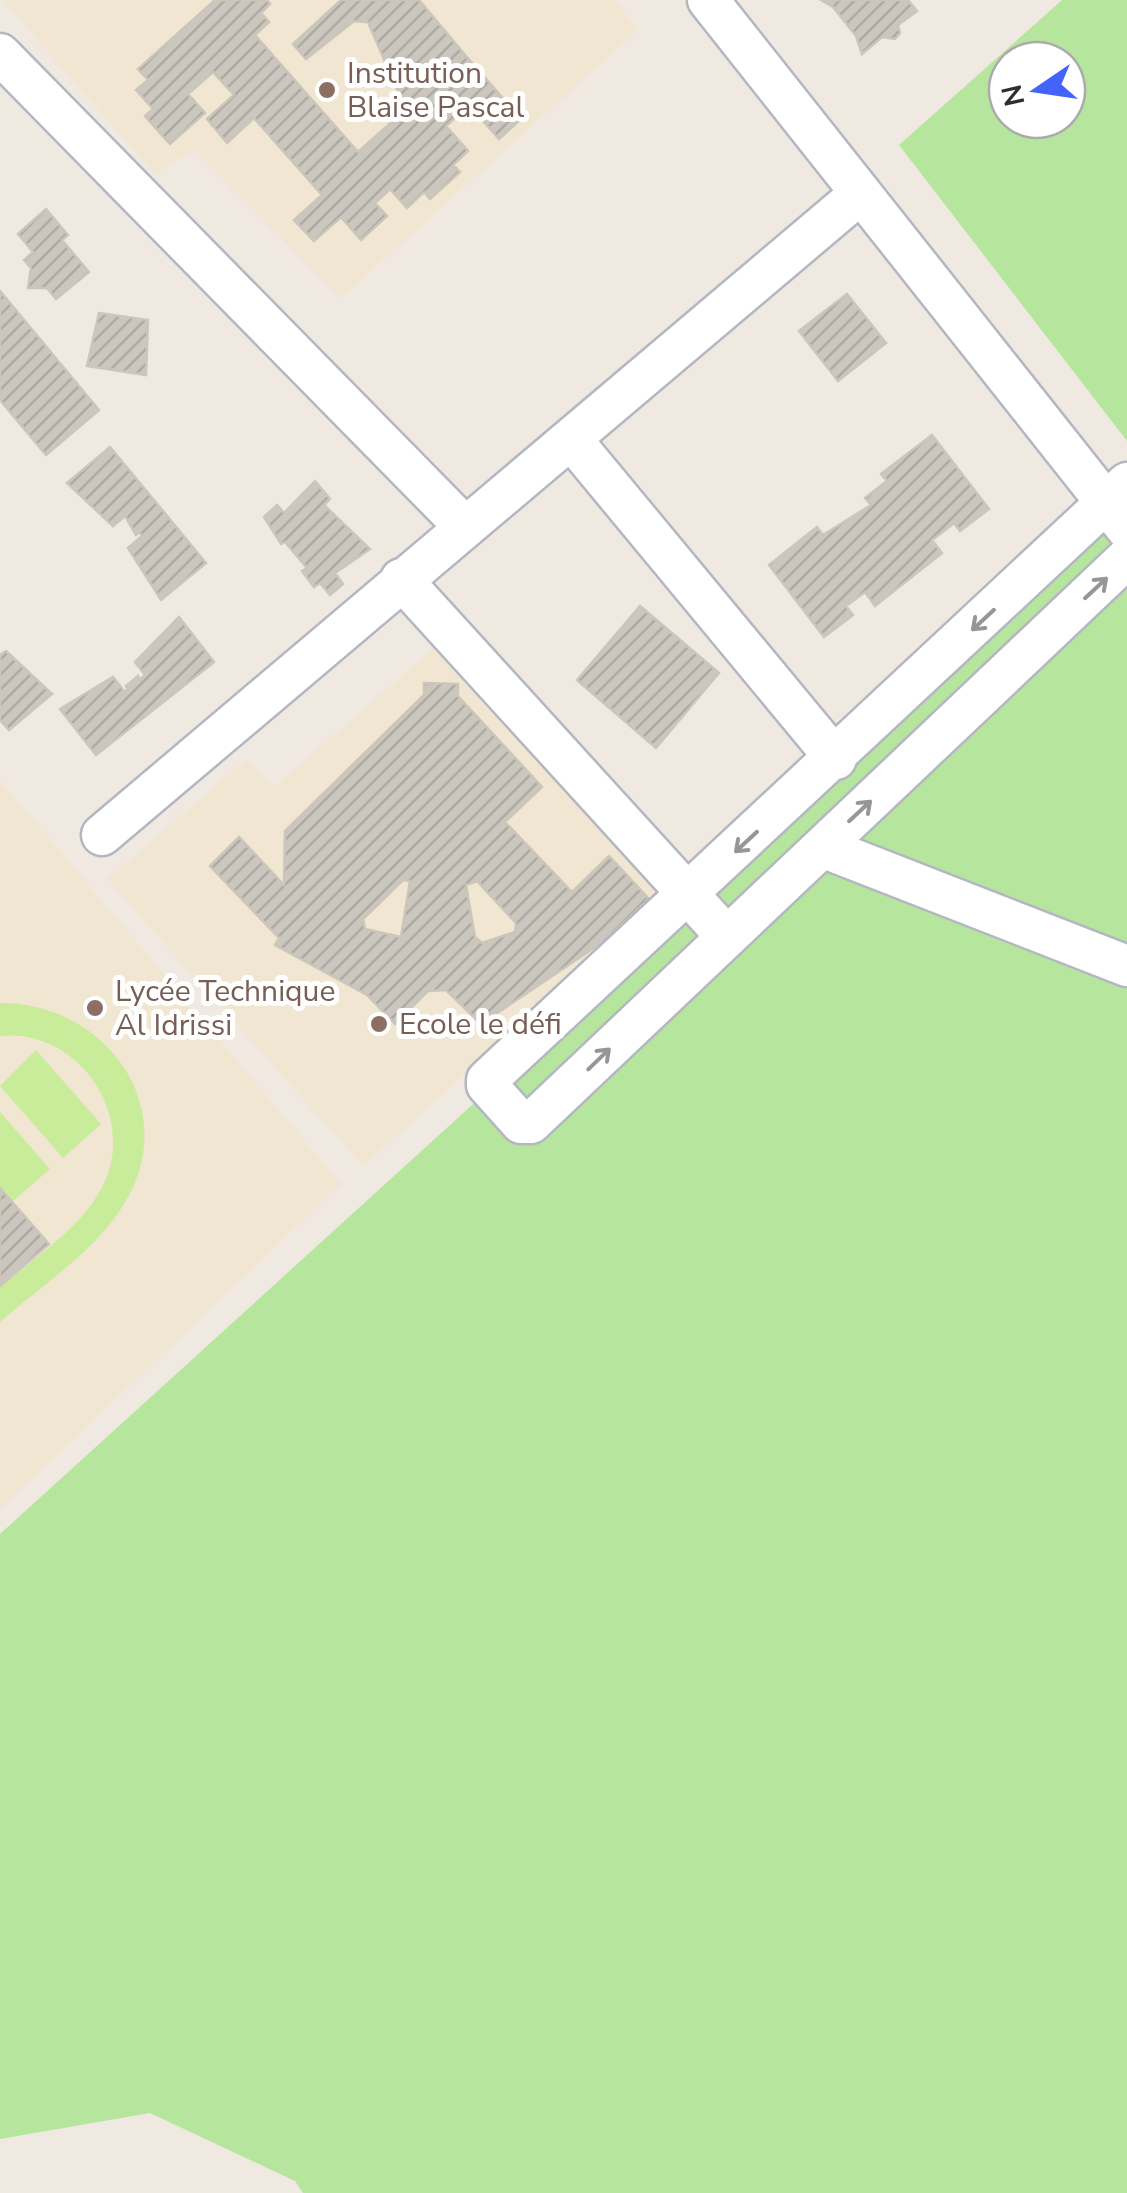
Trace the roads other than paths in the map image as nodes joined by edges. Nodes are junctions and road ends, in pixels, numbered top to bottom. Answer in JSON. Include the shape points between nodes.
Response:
{"nodes":[{"id":1,"x":708,"y":0,"type":"edge"},
{"id":2,"x":0,"y":54,"type":"edge"},
{"id":3,"x":861,"y":193,"type":"junction"},
{"id":4,"x":570,"y":439,"type":"junction"},
{"id":5,"x":1120,"y":506,"type":"edge"},
{"id":6,"x":463,"y":525,"type":"junction"},
{"id":7,"x":1127,"y":558,"type":"edge"},
{"id":8,"x":401,"y":579,"type":"junction"},
{"id":9,"x":836,"y":759,"type":"junction"},
{"id":10,"x":102,"y":836,"type":"dead end"},
{"id":11,"x":822,"y":847,"type":"junction"},
{"id":12,"x":688,"y":894,"type":"junction"},
{"id":13,"x":643,"y":935,"type":"junction"},
{"id":14,"x":727,"y":937,"type":"junction"},
{"id":15,"x":1127,"y":966,"type":"edge"},
{"id":16,"x":684,"y":978,"type":"junction"}],
"edges":[{"from":1,"to":3,"type":"street"},
{"from":2,"to":6,"type":"street"},
{"from":3,"to":4,"type":"street"},
{"from":3,"to":5,"type":"street"},
{"from":4,"to":6,"type":"street"},
{"from":4,"to":9,"type":"street"},
{"from":5,"to":9,"type":"street","one_way":true},
{"from":6,"to":8,"type":"street"},
{"from":11,"to":7,"type":"street","one_way":true},
{"from":8,"to":10,"type":"street"},
{"from":8,"to":12,"type":"street"},
{"from":9,"to":12,"type":"street","one_way":true},
{"from":11,"to":14,"type":"street"},
{"from":11,"to":15,"type":"street"},
{"from":12,"to":13,"type":"street"},
{"from":12,"to":14,"type":"street"},
{"from":13,"to":16,"type":"street"},
{"from":13,"to":16,"type":"street","one_way":true,"via":[[487,1080],[521,1123],[531,1123]]},
{"from":14,"to":16,"type":"street"}]}
